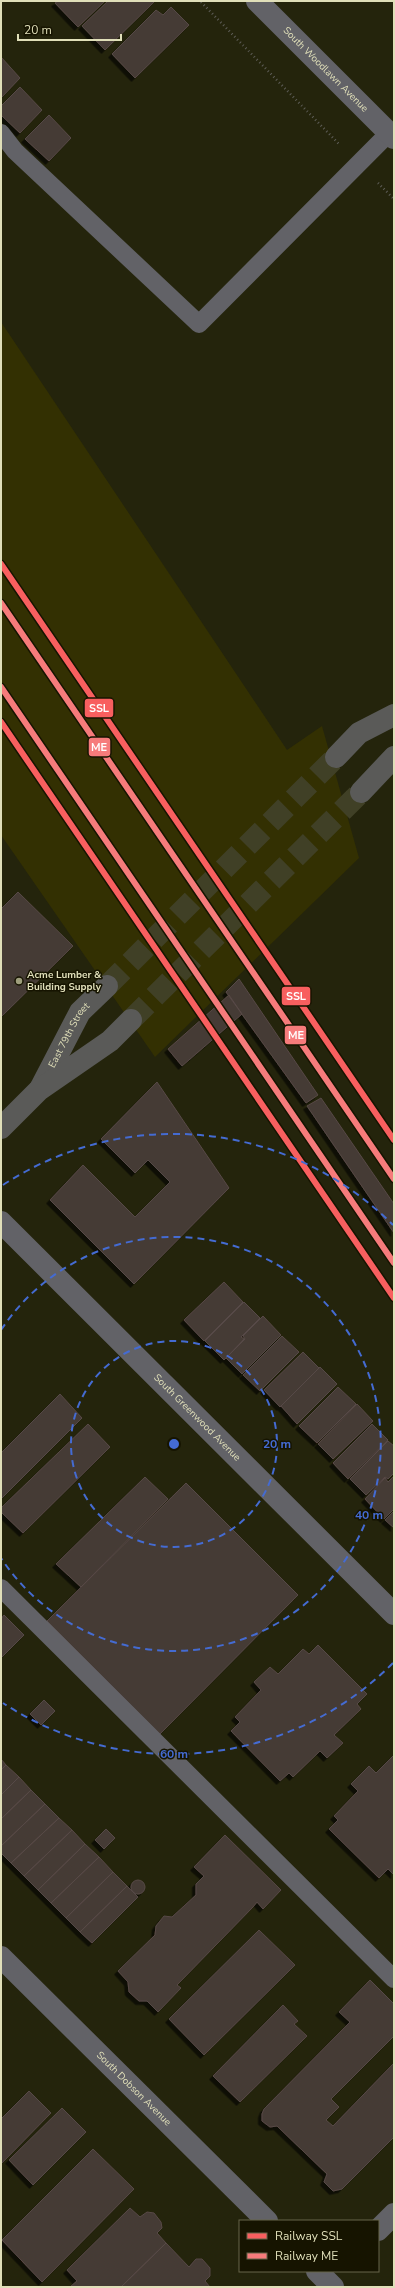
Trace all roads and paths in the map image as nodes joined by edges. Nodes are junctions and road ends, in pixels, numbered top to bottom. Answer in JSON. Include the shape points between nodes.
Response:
{"nodes":[{"id":1,"x":257,"y":1,"type":"edge"},
{"id":2,"x":201,"y":2,"type":"dead end"},
{"id":3,"x":1,"y":133,"type":"edge"},
{"id":4,"x":392,"y":136,"type":"edge"},
{"id":5,"x":359,"y":164,"type":"junction"},
{"id":6,"x":394,"y":199,"type":"edge"},
{"id":7,"x":394,"y":715,"type":"edge"},
{"id":8,"x":336,"y":757,"type":"tunnel mouth"},
{"id":9,"x":394,"y":757,"type":"edge"},
{"id":10,"x":361,"y":792,"type":"tunnel mouth"},
{"id":11,"x":107,"y":986,"type":"tunnel mouth"},
{"id":12,"x":131,"y":1020,"type":"tunnel mouth"},
{"id":13,"x":39,"y":1090,"type":"junction"},
{"id":14,"x":1,"y":1128,"type":"edge"},
{"id":15,"x":1,"y":1222,"type":"edge"},
{"id":16,"x":1,"y":1588,"type":"edge"},
{"id":17,"x":394,"y":1614,"type":"edge"},
{"id":18,"x":1,"y":1957,"type":"edge"},
{"id":19,"x":394,"y":1979,"type":"edge"},
{"id":20,"x":394,"y":2214,"type":"edge"},
{"id":21,"x":266,"y":2220,"type":"edge"},
{"id":22,"x":379,"y":2229,"type":"edge"}],
"edges":[{"from":1,"to":4,"type":"street","name":"South Woodlawn Avenue"},
{"from":2,"to":5,"type":"path"},
{"from":3,"to":5,"type":"lane","via":[[15,151],[199,324]]},
{"from":4,"to":5,"type":"lane"},
{"from":5,"to":6,"type":"path"},
{"from":7,"to":8,"type":"main road","via":[[359,733]]},
{"from":9,"to":10,"type":"main road"},
{"from":11,"to":13,"type":"main road","name":"East 79th Street","via":[[80,1012]]},
{"from":12,"to":13,"type":"main road","name":"East 79th Street","via":[[110,1041]]},
{"from":13,"to":14,"type":"main road","name":"East 79th Street"},
{"from":15,"to":17,"type":"street","name":"South Greenwood Avenue"},
{"from":16,"to":19,"type":"lane"},
{"from":18,"to":21,"type":"street","name":"South Dobson Avenue"},
{"from":20,"to":22,"type":"street"}]}
